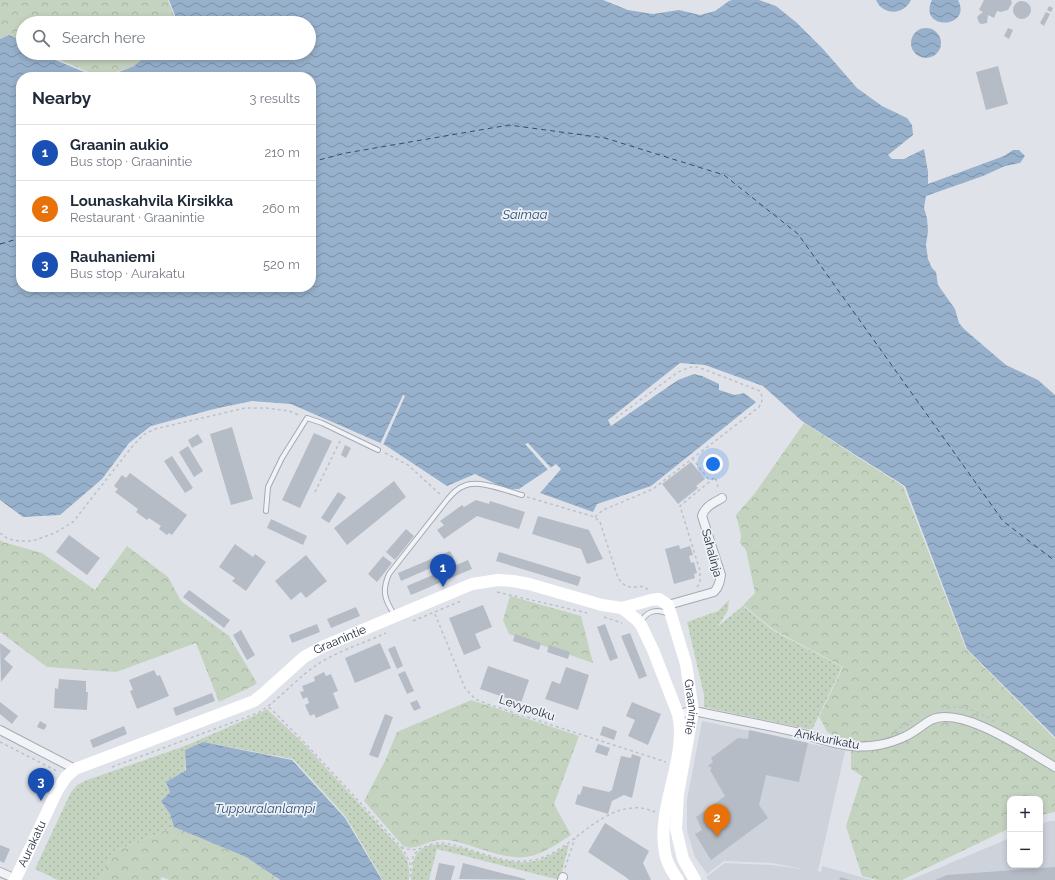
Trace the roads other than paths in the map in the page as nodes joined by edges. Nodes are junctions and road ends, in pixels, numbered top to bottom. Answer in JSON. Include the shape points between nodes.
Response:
{"nodes":[{"id":1,"x":378,"y":450,"type":"road end"},
{"id":2,"x":522,"y":495,"type":"road end"},
{"id":3,"x":722,"y":498,"type":"road end"},
{"id":4,"x":266,"y":511,"type":"dead end"},
{"id":5,"x":668,"y":604,"type":"junction"},
{"id":6,"x":622,"y":608,"type":"junction"},
{"id":7,"x":672,"y":616,"type":"junction"},
{"id":8,"x":395,"y":617,"type":"junction"},
{"id":9,"x":640,"y":625,"type":"junction"},
{"id":10,"x":692,"y":711,"type":"junction"},
{"id":11,"x":678,"y":714,"type":"junction"},
{"id":12,"x":0,"y":730,"type":"edge"},
{"id":13,"x":1055,"y":767,"type":"edge"},
{"id":14,"x":71,"y":773,"type":"junction"},
{"id":15,"x":0,"y":872,"type":"edge"},
{"id":16,"x":15,"y":879,"type":"edge"},
{"id":17,"x":678,"y":880,"type":"edge"},
{"id":18,"x":695,"y":880,"type":"edge"}],
"edges":[{"from":1,"to":4,"type":"lane","via":[[306,418],[268,487]]},
{"from":2,"to":8,"type":"lane","via":[[490,486],[470,484],[457,489],[389,574],[385,584],[386,602]]},
{"from":3,"to":5,"type":"street","name":"Sahalinja","via":[[707,507],[702,516],[720,574],[717,589]]},
{"from":5,"to":6,"type":"street","name":"Graanintie","via":[[659,599]]},
{"from":5,"to":7,"type":"street","name":"Graanintie"},
{"from":6,"to":8,"type":"street","name":"Graanintie","via":[[602,605],[529,584],[498,580],[472,584]]},
{"from":6,"to":9,"type":"street","name":"Graanintie"},
{"from":7,"to":9,"type":"lane","via":[[666,612],[652,611],[642,619]]},
{"from":7,"to":10,"type":"street","name":"Graanintie","via":[[686,664]]},
{"from":8,"to":14,"type":"street","name":"Graanintie","via":[[304,657],[254,701]]},
{"from":9,"to":11,"type":"street","name":"Graanintie","via":[[653,650]]},
{"from":10,"to":11,"type":"street","name":"Ankkurikatu"},
{"from":10,"to":13,"type":"street","name":"Ankkurikatu","via":[[830,742],[871,747],[905,736],[932,720],[942,717],[960,719],[986,727]]},
{"from":10,"to":18,"type":"street","name":"Graanintie","via":[[678,794],[676,830],[683,859]]},
{"from":11,"to":17,"type":"street","name":"Graanintie","via":[[678,751],[664,822],[665,853]]},
{"from":12,"to":14,"type":"street"},
{"from":14,"to":16,"type":"street","name":"Aurakatu","via":[[57,791]]},
{"from":15,"to":16,"type":"street"}]}
